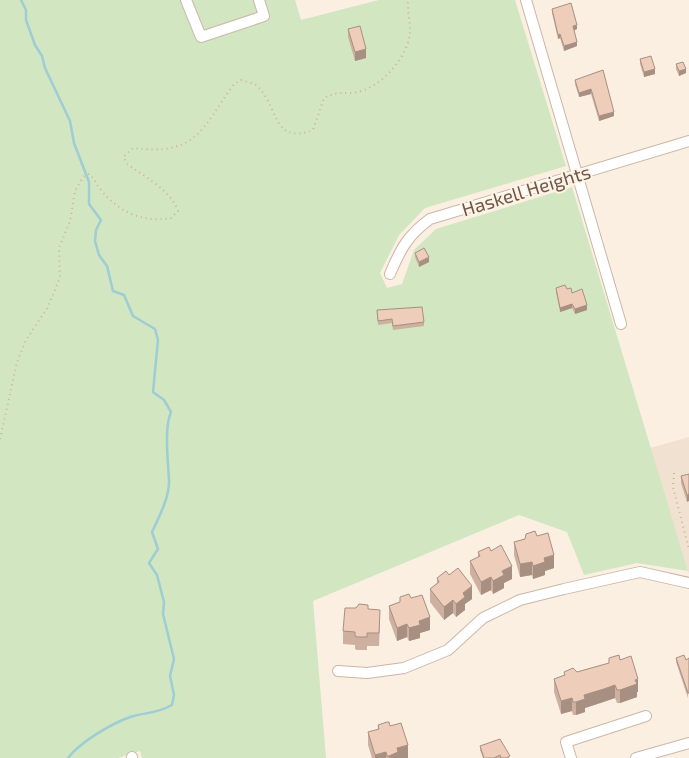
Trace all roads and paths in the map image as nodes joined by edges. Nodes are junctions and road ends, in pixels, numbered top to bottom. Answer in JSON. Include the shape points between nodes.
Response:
{"nodes":[{"id":1,"x":186,"y":0,"type":"edge"},
{"id":2,"x":259,"y":0,"type":"edge"},
{"id":3,"x":408,"y":0,"type":"edge"},
{"id":4,"x":526,"y":0,"type":"edge"},
{"id":5,"x":689,"y":141,"type":"edge"},
{"id":6,"x":579,"y":174,"type":"junction"},
{"id":7,"x":390,"y":274,"type":"dead end"},
{"id":8,"x":621,"y":324,"type":"dead end"},
{"id":9,"x":0,"y":439,"type":"edge"},
{"id":10,"x":674,"y":472,"type":"dead end"},
{"id":11,"x":689,"y":549,"type":"edge"},
{"id":12,"x":689,"y":583,"type":"edge"},
{"id":13,"x":338,"y":671,"type":"dead end"},
{"id":14,"x":646,"y":716,"type":"dead end"},
{"id":15,"x":689,"y":743,"type":"edge"},
{"id":16,"x":571,"y":758,"type":"edge"},
{"id":17,"x":636,"y":758,"type":"edge"}],
"edges":[{"from":1,"to":2,"type":"street","via":[[201,37],[264,16]]},
{"from":3,"to":9,"type":"path","via":[[410,37],[402,57],[368,89],[356,93],[335,92],[324,98],[313,130],[301,135],[288,132],[278,124],[266,98],[255,84],[241,80],[234,84],[198,136],[184,146],[156,151],[133,148],[124,156],[126,163],[151,179],[175,203],[178,211],[171,218],[148,219],[124,212],[89,174],[83,177],[75,191],[70,221],[59,248],[60,277],[48,307],[26,340],[17,362]]},
{"from":4,"to":6,"type":"street"},
{"from":5,"to":6,"type":"street","name":"Haskell Heights"},
{"from":6,"to":7,"type":"street","name":"Haskell Heights","via":[[430,219],[403,245]]},
{"from":6,"to":8,"type":"street"},
{"from":10,"to":11,"type":"path","via":[[673,486]]},
{"from":12,"to":13,"type":"street","via":[[640,572],[520,600],[483,618],[448,650],[404,668],[367,673]]},
{"from":14,"to":16,"type":"street","via":[[566,742]]},
{"from":15,"to":17,"type":"street"}]}
